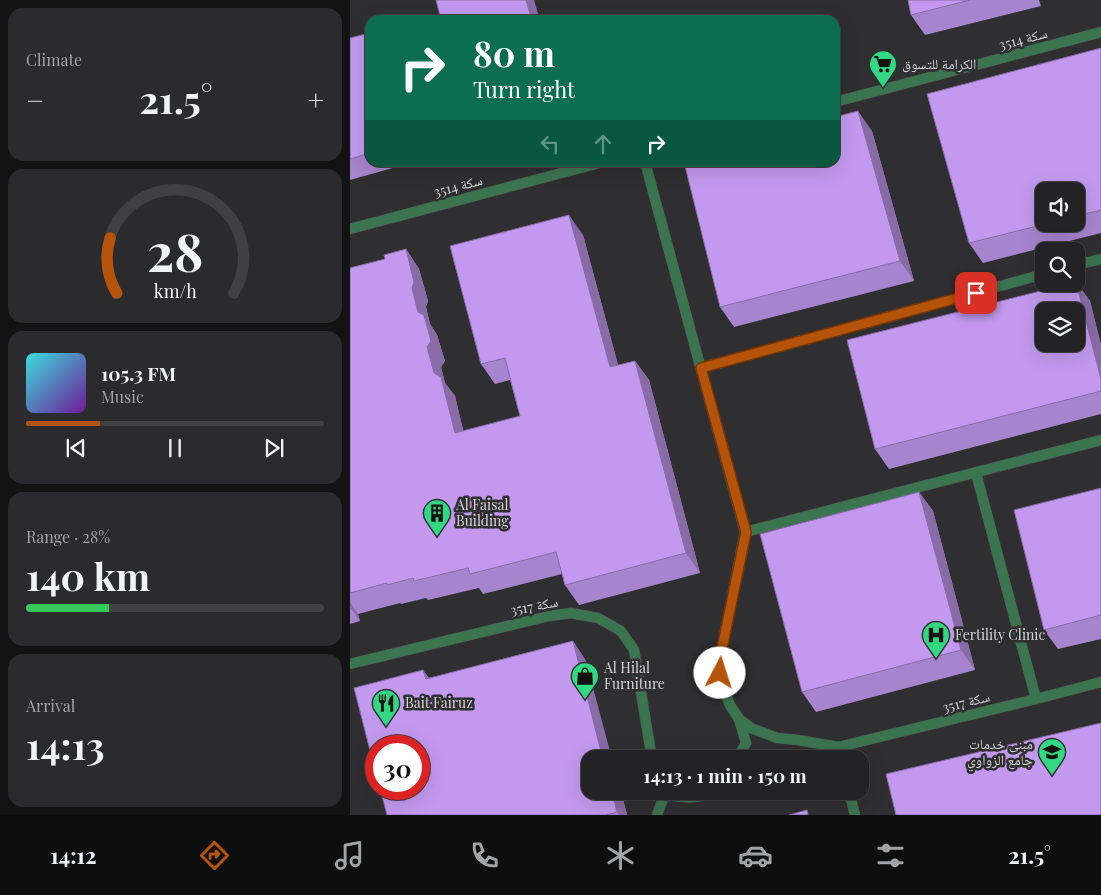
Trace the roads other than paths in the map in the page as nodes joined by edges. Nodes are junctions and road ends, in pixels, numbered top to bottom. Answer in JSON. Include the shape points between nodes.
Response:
{"nodes":[{"id":1,"x":1101,"y":32,"type":"edge"},
{"id":2,"x":840,"y":101,"type":"edge"},
{"id":3,"x":584,"y":167,"type":"edge"},
{"id":4,"x":646,"y":167,"type":"edge"},
{"id":5,"x":350,"y":229,"type":"edge"},
{"id":6,"x":1101,"y":259,"type":"edge"},
{"id":7,"x":1085,"y":263,"type":"edge"},
{"id":8,"x":1035,"y":276,"type":"edge"},
{"id":9,"x":701,"y":368,"type":"junction"},
{"id":10,"x":1101,"y":440,"type":"edge"},
{"id":11,"x":976,"y":473,"type":"junction"},
{"id":12,"x":746,"y":532,"type":"junction"},
{"id":13,"x":350,"y":664,"type":"edge"},
{"id":14,"x":1101,"y":682,"type":"edge"},
{"id":15,"x":1036,"y":700,"type":"junction"},
{"id":16,"x":739,"y":719,"type":"junction"},
{"id":17,"x":766,"y":734,"type":"junction"},
{"id":18,"x":746,"y":743,"type":"junction"},
{"id":19,"x":838,"y":747,"type":"junction"},
{"id":20,"x":651,"y":750,"type":"edge"},
{"id":21,"x":742,"y":750,"type":"edge"},
{"id":22,"x":838,"y":750,"type":"edge"},
{"id":23,"x":662,"y":800,"type":"edge"},
{"id":24,"x":851,"y":800,"type":"edge"},
{"id":25,"x":657,"y":815,"type":"edge"},
{"id":26,"x":855,"y":815,"type":"edge"}],
"edges":[{"from":1,"to":2,"type":"street","name":"سكة 3514"},
{"from":3,"to":5,"type":"street","name":"سكة 3514"},
{"from":4,"to":9,"type":"street"},
{"from":6,"to":7,"type":"street"},
{"from":8,"to":9,"type":"street"},
{"from":9,"to":12,"type":"street"},
{"from":10,"to":11,"type":"street"},
{"from":11,"to":12,"type":"street"},
{"from":11,"to":15,"type":"street"},
{"from":12,"to":16,"type":"street","via":[[719,663],[721,684]]},
{"from":13,"to":20,"type":"street","name":"سكة 3517","via":[[549,616],[571,613],[598,618],[621,631],[634,650]]},
{"from":14,"to":15,"type":"street","name":"سكة 3517"},
{"from":15,"to":19,"type":"street","name":"سكة 3517"},
{"from":16,"to":17,"type":"street","name":"سكة 3517"},
{"from":16,"to":18,"type":"street"},
{"from":17,"to":18,"type":"street"},
{"from":17,"to":19,"type":"street","name":"سكة 3517"},
{"from":18,"to":21,"type":"street"},
{"from":19,"to":22,"type":"street"},
{"from":23,"to":25,"type":"street"},
{"from":24,"to":26,"type":"street"}]}
